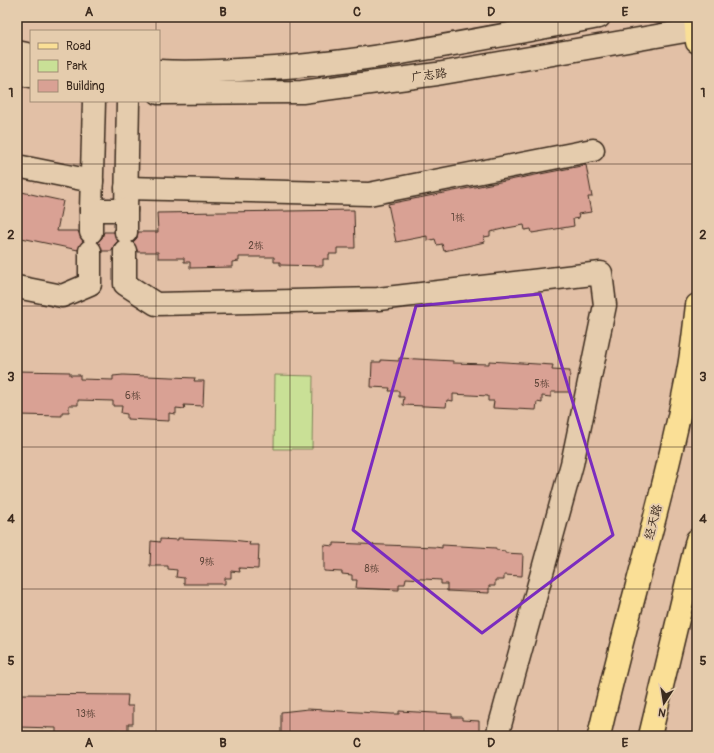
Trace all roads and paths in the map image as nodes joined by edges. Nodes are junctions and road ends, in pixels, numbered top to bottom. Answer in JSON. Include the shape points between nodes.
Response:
{"nodes":[{"id":1,"x":599,"y":17,"type":"edge"},
{"id":2,"x":696,"y":29,"type":"edge"},
{"id":3,"x":17,"y":52,"type":"edge"},
{"id":4,"x":30,"y":55,"type":"edge"},
{"id":5,"x":160,"y":71,"type":"edge"},
{"id":6,"x":17,"y":73,"type":"edge"},
{"id":7,"x":30,"y":76,"type":"edge"},
{"id":8,"x":160,"y":93,"type":"edge"},
{"id":9,"x":94,"y":102,"type":"edge"},
{"id":10,"x":128,"y":102,"type":"edge"},
{"id":11,"x":594,"y":150,"type":"dead end"},
{"id":12,"x":17,"y":166,"type":"edge"},
{"id":13,"x":92,"y":181,"type":"junction"},
{"id":14,"x":126,"y":188,"type":"junction"},
{"id":15,"x":91,"y":210,"type":"junction"},
{"id":16,"x":126,"y":210,"type":"junction"},
{"id":17,"x":90,"y":284,"type":"junction"},
{"id":18,"x":125,"y":284,"type":"junction"},
{"id":19,"x":17,"y":287,"type":"edge"},
{"id":20,"x":697,"y":305,"type":"edge"},
{"id":21,"x":697,"y":540,"type":"edge"},
{"id":22,"x":497,"y":736,"type":"edge"},
{"id":23,"x":599,"y":736,"type":"edge"},
{"id":24,"x":650,"y":736,"type":"edge"}],
"edges":[{"from":1,"to":5,"type":"street","via":[[427,50],[303,66],[186,73]]},
{"from":2,"to":8,"type":"street","name":"广志路","via":[[437,74],[302,92]]},
{"from":3,"to":4,"type":"street"},
{"from":6,"to":7,"type":"street"},
{"from":9,"to":13,"type":"street"},
{"from":10,"to":14,"type":"street"},
{"from":11,"to":14,"type":"street","via":[[369,194]]},
{"from":12,"to":13,"type":"street"},
{"from":13,"to":15,"type":"street"},
{"from":14,"to":16,"type":"street"},
{"from":15,"to":16,"type":"street"},
{"from":15,"to":17,"type":"street"},
{"from":16,"to":18,"type":"street"},
{"from":17,"to":18,"type":"street"},
{"from":17,"to":19,"type":"street","via":[[62,296]]},
{"from":18,"to":22,"type":"street","via":[[156,304],[378,299],[601,273],[605,305],[572,464]]},
{"from":20,"to":23,"type":"main road","name":"经天路","via":[[686,384]]},
{"from":21,"to":24,"type":"main road"}]}
